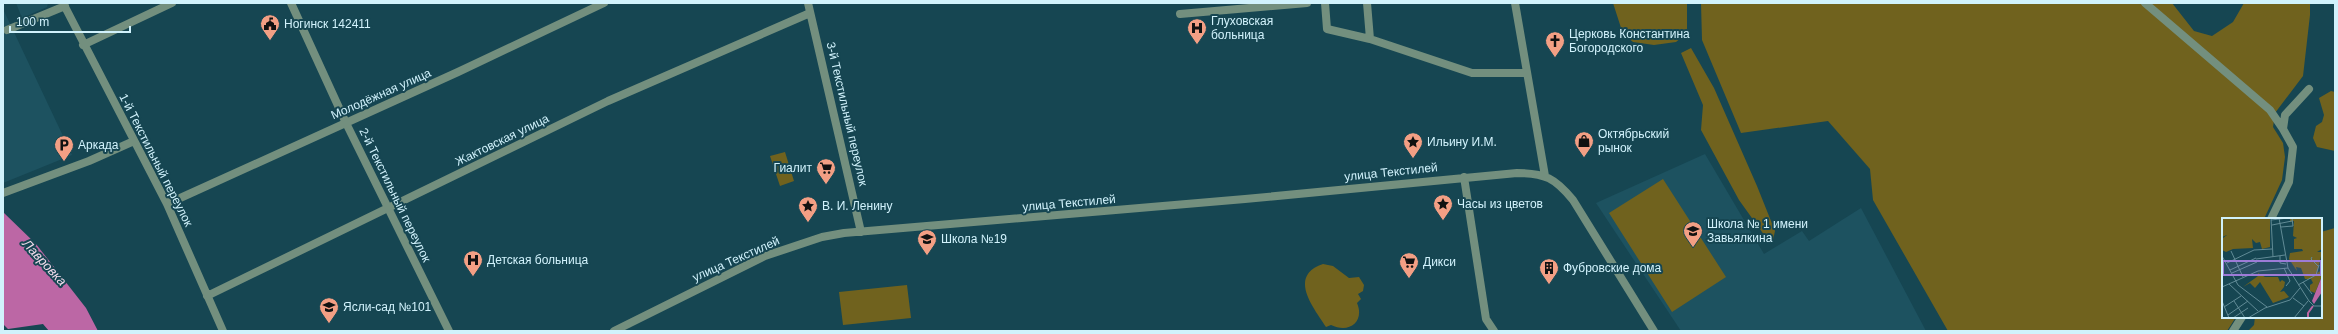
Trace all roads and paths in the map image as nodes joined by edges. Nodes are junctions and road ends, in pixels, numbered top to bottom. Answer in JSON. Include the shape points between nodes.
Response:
{"nodes":[{"id":1,"x":172,"y":3,"type":"edge"},
{"id":2,"x":291,"y":3,"type":"edge"},
{"id":3,"x":604,"y":3,"type":"edge"},
{"id":4,"x":808,"y":3,"type":"edge"},
{"id":5,"x":1307,"y":3,"type":"edge"},
{"id":6,"x":1325,"y":3,"type":"edge"},
{"id":7,"x":1367,"y":3,"type":"edge"},
{"id":8,"x":1515,"y":3,"type":"edge"},
{"id":9,"x":2145,"y":3,"type":"edge"},
{"id":10,"x":64,"y":5,"type":"edge"},
{"id":11,"x":810,"y":13,"type":"junction"},
{"id":12,"x":1180,"y":14,"type":"dead end"},
{"id":13,"x":8,"y":30,"type":"dead end"},
{"id":14,"x":1370,"y":39,"type":"junction"},
{"id":15,"x":83,"y":45,"type":"junction"},
{"id":16,"x":1527,"y":73,"type":"junction"},
{"id":17,"x":2309,"y":89,"type":"dead end"},
{"id":18,"x":346,"y":123,"type":"junction"},
{"id":19,"x":2283,"y":129,"type":"junction"},
{"id":20,"x":134,"y":141,"type":"junction"},
{"id":21,"x":1545,"y":176,"type":"junction"},
{"id":22,"x":1464,"y":178,"type":"junction"},
{"id":23,"x":5,"y":192,"type":"edge"},
{"id":24,"x":167,"y":204,"type":"junction"},
{"id":25,"x":388,"y":209,"type":"junction"},
{"id":26,"x":2272,"y":218,"type":"edge"},
{"id":27,"x":861,"y":232,"type":"junction"},
{"id":28,"x":207,"y":296,"type":"junction"},
{"id":29,"x":2241,"y":318,"type":"edge"},
{"id":30,"x":222,"y":331,"type":"edge"},
{"id":31,"x":449,"y":331,"type":"edge"},
{"id":32,"x":614,"y":331,"type":"edge"},
{"id":33,"x":1494,"y":331,"type":"edge"},
{"id":34,"x":1654,"y":331,"type":"edge"},
{"id":35,"x":2233,"y":331,"type":"edge"}],
"edges":[{"from":1,"to":15,"type":"street"},
{"from":2,"to":18,"type":"street","name":"2-й Текстильный переулок"},
{"from":3,"to":18,"type":"street","name":"Молодёжная улица"},
{"from":4,"to":11,"type":"street","name":"3-й Текстильный переулок"},
{"from":5,"to":12,"type":"street"},
{"from":6,"to":14,"type":"street","via":[[1327,29]]},
{"from":7,"to":14,"type":"street"},
{"from":8,"to":16,"type":"street"},
{"from":9,"to":19,"type":"street","via":[[2270,110]]},
{"from":10,"to":13,"type":"street"},
{"from":10,"to":15,"type":"street","name":"1-й Текстильный переулок"},
{"from":11,"to":25,"type":"street","name":"Жактовская улица","via":[[608,101]]},
{"from":11,"to":27,"type":"street","name":"3-й Текстильный переулок"},
{"from":14,"to":16,"type":"street","via":[[1472,73]]},
{"from":15,"to":20,"type":"street","name":"1-й Текстильный переулок"},
{"from":16,"to":21,"type":"street"},
{"from":17,"to":19,"type":"street","via":[[2284,115]]},
{"from":18,"to":24,"type":"street","name":"Молодёжная улица"},
{"from":18,"to":25,"type":"street","name":"2-й Текстильный переулок"},
{"from":19,"to":26,"type":"street","via":[[2293,147],[2290,182]]},
{"from":20,"to":23,"type":"street","via":[[89,161]]},
{"from":20,"to":24,"type":"street","name":"1-й Текстильный переулок"},
{"from":21,"to":22,"type":"street","name":"улица Текстилей","via":[[1517,173]]},
{"from":21,"to":34,"type":"street","via":[[1559,183],[1573,200]]},
{"from":22,"to":27,"type":"street","name":"улица Текстилей","via":[[1245,200]]},
{"from":22,"to":33,"type":"street","via":[[1486,319]]},
{"from":24,"to":28,"type":"street","name":"1-й Текстильный переулок"},
{"from":25,"to":28,"type":"street","name":"Жактовская улица"},
{"from":25,"to":31,"type":"street","name":"2-й Текстильный переулок"},
{"from":27,"to":32,"type":"street","name":"улица Текстилей","via":[[822,238],[765,256]]},
{"from":28,"to":30,"type":"street","name":"1-й Текстильный переулок"},
{"from":29,"to":35,"type":"street"}]}
